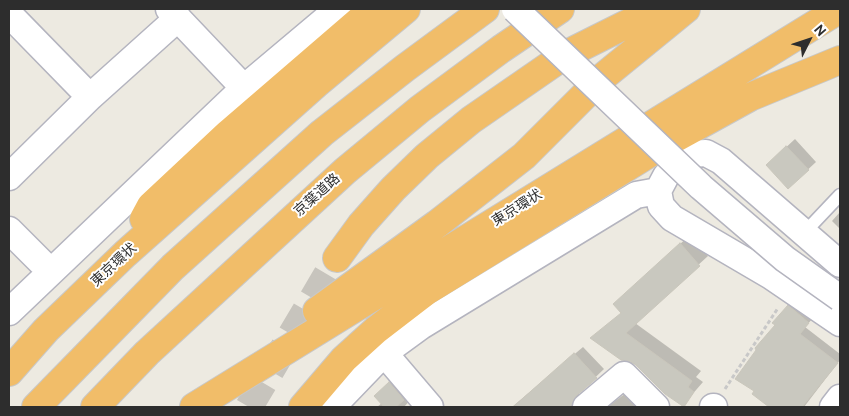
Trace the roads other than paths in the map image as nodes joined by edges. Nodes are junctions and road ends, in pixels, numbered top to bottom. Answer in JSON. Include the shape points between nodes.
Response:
{"nodes":[{"id":1,"x":338,"y":9,"type":"edge"},
{"id":2,"x":373,"y":9,"type":"edge"},
{"id":3,"x":406,"y":9,"type":"edge"},
{"id":4,"x":485,"y":9,"type":"edge"},
{"id":5,"x":515,"y":9,"type":"edge"},
{"id":6,"x":560,"y":9,"type":"edge"},
{"id":7,"x":657,"y":9,"type":"edge"},
{"id":8,"x":686,"y":9,"type":"edge"},
{"id":9,"x":840,"y":9,"type":"edge"},
{"id":10,"x":173,"y":13,"type":"edge"},
{"id":11,"x":9,"y":14,"type":"edge"},
{"id":12,"x":840,"y":60,"type":"edge"},
{"id":13,"x":244,"y":88,"type":"junction"},
{"id":14,"x":90,"y":97,"type":"junction"},
{"id":15,"x":9,"y":177,"type":"edge"},
{"id":16,"x":658,"y":191,"type":"junction"},
{"id":17,"x":840,"y":195,"type":"edge"},
{"id":18,"x":9,"y":230,"type":"edge"},
{"id":19,"x":805,"y":232,"type":"junction"},
{"id":20,"x":125,"y":254,"type":"junction"},
{"id":21,"x":337,"y":258,"type":"tunnel mouth"},
{"id":22,"x":840,"y":264,"type":"edge"},
{"id":23,"x":51,"y":272,"type":"junction"},
{"id":24,"x":840,"y":298,"type":"edge"},
{"id":25,"x":9,"y":312,"type":"edge"},
{"id":26,"x":840,"y":323,"type":"edge"},
{"id":27,"x":46,"y":330,"type":"junction"},
{"id":28,"x":9,"y":350,"type":"edge"},
{"id":29,"x":384,"y":353,"type":"junction"},
{"id":30,"x":9,"y":372,"type":"edge"},
{"id":31,"x":840,"y":398,"type":"edge"},
{"id":32,"x":204,"y":401,"type":"edge"},
{"id":33,"x":36,"y":407,"type":"edge"},
{"id":34,"x":95,"y":407,"type":"edge"},
{"id":35,"x":304,"y":407,"type":"edge"},
{"id":36,"x":332,"y":407,"type":"edge"},
{"id":37,"x":430,"y":407,"type":"edge"},
{"id":38,"x":586,"y":407,"type":"edge"},
{"id":39,"x":656,"y":407,"type":"edge"},
{"id":40,"x":833,"y":407,"type":"edge"}],
"edges":[{"from":1,"to":13,"type":"street"},
{"from":2,"to":20,"type":"highway","via":[[229,133],[151,206]]},
{"from":3,"to":20,"type":"highway","name":"東京環状","via":[[316,84]]},
{"from":4,"to":33,"type":"highway","via":[[322,133],[173,267]]},
{"from":5,"to":24,"type":"street","bridge":true,"via":[[701,187],[785,258]]},
{"from":6,"to":34,"type":"highway","name":"京葉道路","via":[[428,104],[345,171],[146,353]]},
{"from":7,"to":21,"type":"highway","via":[[565,55],[471,120],[393,189]]},
{"from":8,"to":32,"type":"highway","via":[[604,76],[524,156],[437,224],[250,358]]},
{"from":9,"to":32,"type":"highway","name":"東京環状"},
{"from":10,"to":13,"type":"street"},
{"from":10,"to":14,"type":"street"},
{"from":11,"to":14,"type":"street"},
{"from":12,"to":35,"type":"highway","via":[[750,97],[669,142],[428,290],[344,359]]},
{"from":13,"to":23,"type":"street"},
{"from":14,"to":15,"type":"street"},
{"from":16,"to":19,"type":"street","via":[[666,176],[691,154],[706,153]]},
{"from":16,"to":26,"type":"street","via":[[661,206],[672,218]]},
{"from":16,"to":29,"type":"street","via":[[636,194],[480,289]]},
{"from":17,"to":19,"type":"lane"},
{"from":18,"to":23,"type":"street"},
{"from":19,"to":22,"type":"street"},
{"from":20,"to":27,"type":"highway","name":"東京環状"},
{"from":23,"to":25,"type":"street"},
{"from":27,"to":28,"type":"highway"},
{"from":27,"to":30,"type":"highway","name":"東京環状"},
{"from":29,"to":36,"type":"street"},
{"from":29,"to":37,"type":"street"},
{"from":31,"to":40,"type":"street"},
{"from":38,"to":39,"type":"street","via":[[624,375]]}]}
